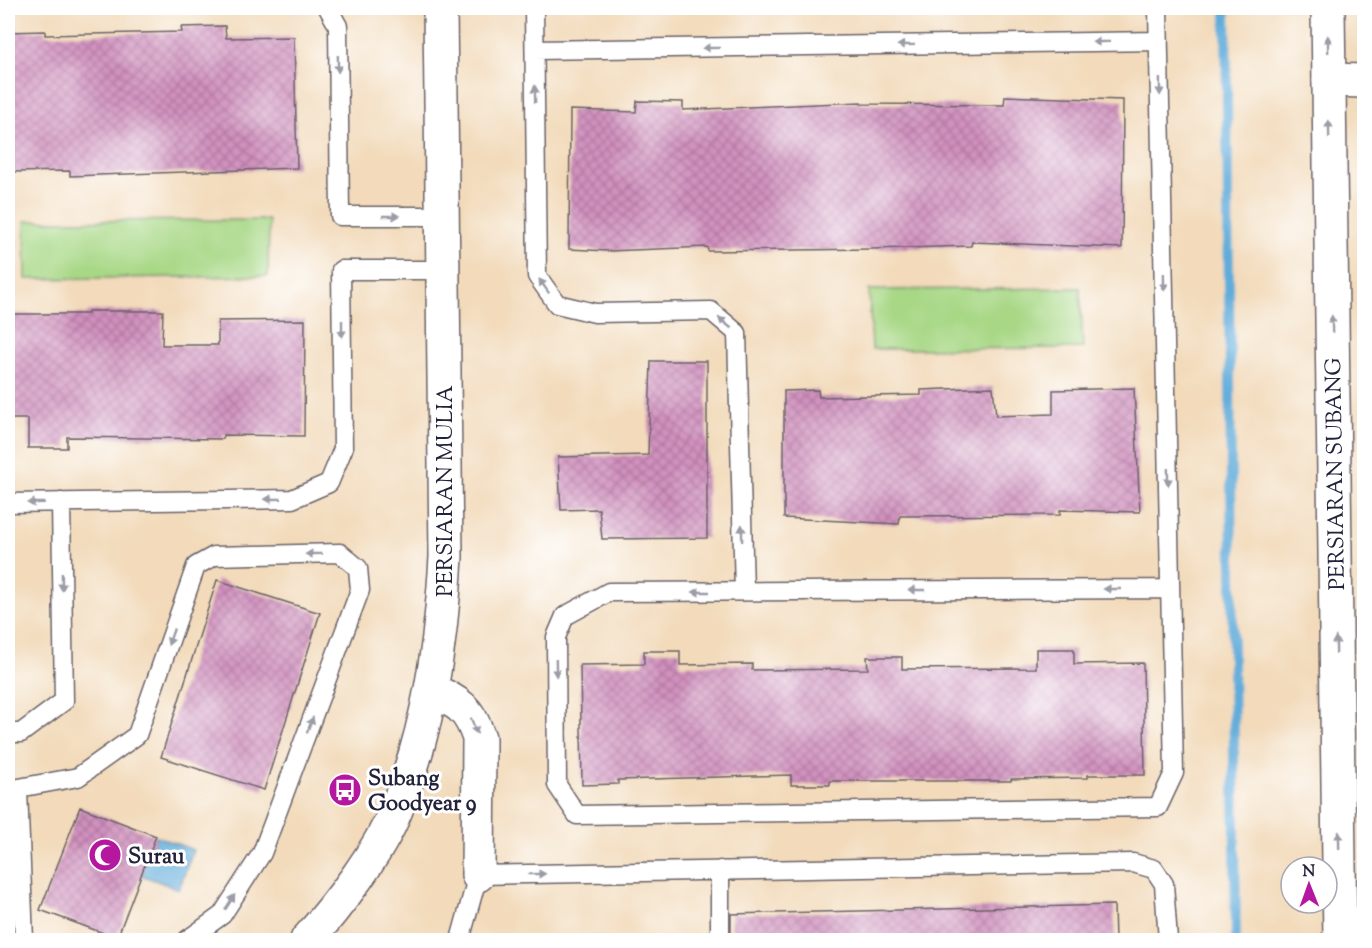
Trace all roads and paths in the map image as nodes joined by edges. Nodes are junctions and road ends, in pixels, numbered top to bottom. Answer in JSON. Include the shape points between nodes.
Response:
{"nodes":[{"id":1,"x":328,"y":8,"type":"edge"},
{"id":2,"x":440,"y":8,"type":"edge"},
{"id":3,"x":534,"y":8,"type":"edge"},
{"id":4,"x":1158,"y":8,"type":"edge"},
{"id":5,"x":1328,"y":8,"type":"edge"},
{"id":6,"x":1159,"y":41,"type":"junction"},
{"id":7,"x":535,"y":50,"type":"junction"},
{"id":8,"x":1329,"y":80,"type":"junction"},
{"id":9,"x":1365,"y":81,"type":"edge"},
{"id":10,"x":443,"y":216,"type":"junction"},
{"id":11,"x":444,"y":270,"type":"junction"},
{"id":12,"x":61,"y":502,"type":"junction"},
{"id":13,"x":8,"y":503,"type":"edge"},
{"id":14,"x":1170,"y":589,"type":"junction"},
{"id":15,"x":744,"y":591,"type":"junction"},
{"id":16,"x":432,"y":690,"type":"junction"},
{"id":17,"x":8,"y":733,"type":"edge"},
{"id":18,"x":13,"y":790,"type":"edge"},
{"id":19,"x":720,"y":870,"type":"junction"},
{"id":20,"x":478,"y":875,"type":"junction"},
{"id":21,"x":24,"y":940,"type":"edge"},
{"id":22,"x":187,"y":940,"type":"edge"},
{"id":23,"x":307,"y":940,"type":"edge"},
{"id":24,"x":460,"y":940,"type":"edge"},
{"id":25,"x":720,"y":940,"type":"edge"},
{"id":26,"x":1168,"y":940,"type":"edge"},
{"id":27,"x":1340,"y":940,"type":"edge"}],
"edges":[{"from":1,"to":10,"type":"lane","one_way":true,"via":[[338,26],[340,216]]},
{"from":2,"to":10,"type":"street","name":"PERSIARAN MULIA"},
{"from":3,"to":7,"type":"lane"},
{"from":4,"to":6,"type":"lane"},
{"from":8,"to":5,"type":"street","name":"PERSIARAN SUBANG","one_way":true},
{"from":6,"to":7,"type":"lane","one_way":true},
{"from":6,"to":14,"type":"lane","one_way":true},
{"from":15,"to":7,"type":"lane","one_way":true,"via":[[737,333],[711,311],[595,313],[557,304],[537,276]]},
{"from":8,"to":9,"type":"street"},
{"from":27,"to":8,"type":"street","name":"PERSIARAN SUBANG","one_way":true},
{"from":10,"to":11,"type":"street","name":"PERSIARAN MULIA"},
{"from":11,"to":12,"type":"lane","one_way":true,"via":[[341,270],[343,449],[329,483],[291,499]]},
{"from":11,"to":16,"type":"street","name":"PERSIARAN MULIA","via":[[446,557]]},
{"from":12,"to":13,"type":"lane","one_way":true},
{"from":12,"to":17,"type":"lane","one_way":true,"via":[[64,701],[21,733]]},
{"from":14,"to":15,"type":"lane","one_way":true},
{"from":15,"to":14,"type":"lane","one_way":true,"via":[[609,592],[565,616],[556,637],[557,785],[577,815],[1158,807],[1174,773]]},
{"from":16,"to":20,"type":"street","one_way":true,"via":[[459,702],[472,719],[479,738]]},
{"from":16,"to":23,"type":"street","name":"PERSIARAN MULIA","via":[[395,814],[359,873]]},
{"from":18,"to":21,"type":"lane"},
{"from":22,"to":18,"type":"lane","one_way":true,"via":[[222,915],[262,854],[360,590],[358,568],[340,553],[214,556],[196,566],[137,735],[78,777]]},
{"from":20,"to":19,"type":"lane","one_way":true},
{"from":19,"to":25,"type":"lane"},
{"from":19,"to":26,"type":"lane","via":[[1133,863],[1154,869],[1164,884]]},
{"from":20,"to":24,"type":"lane"}]}
